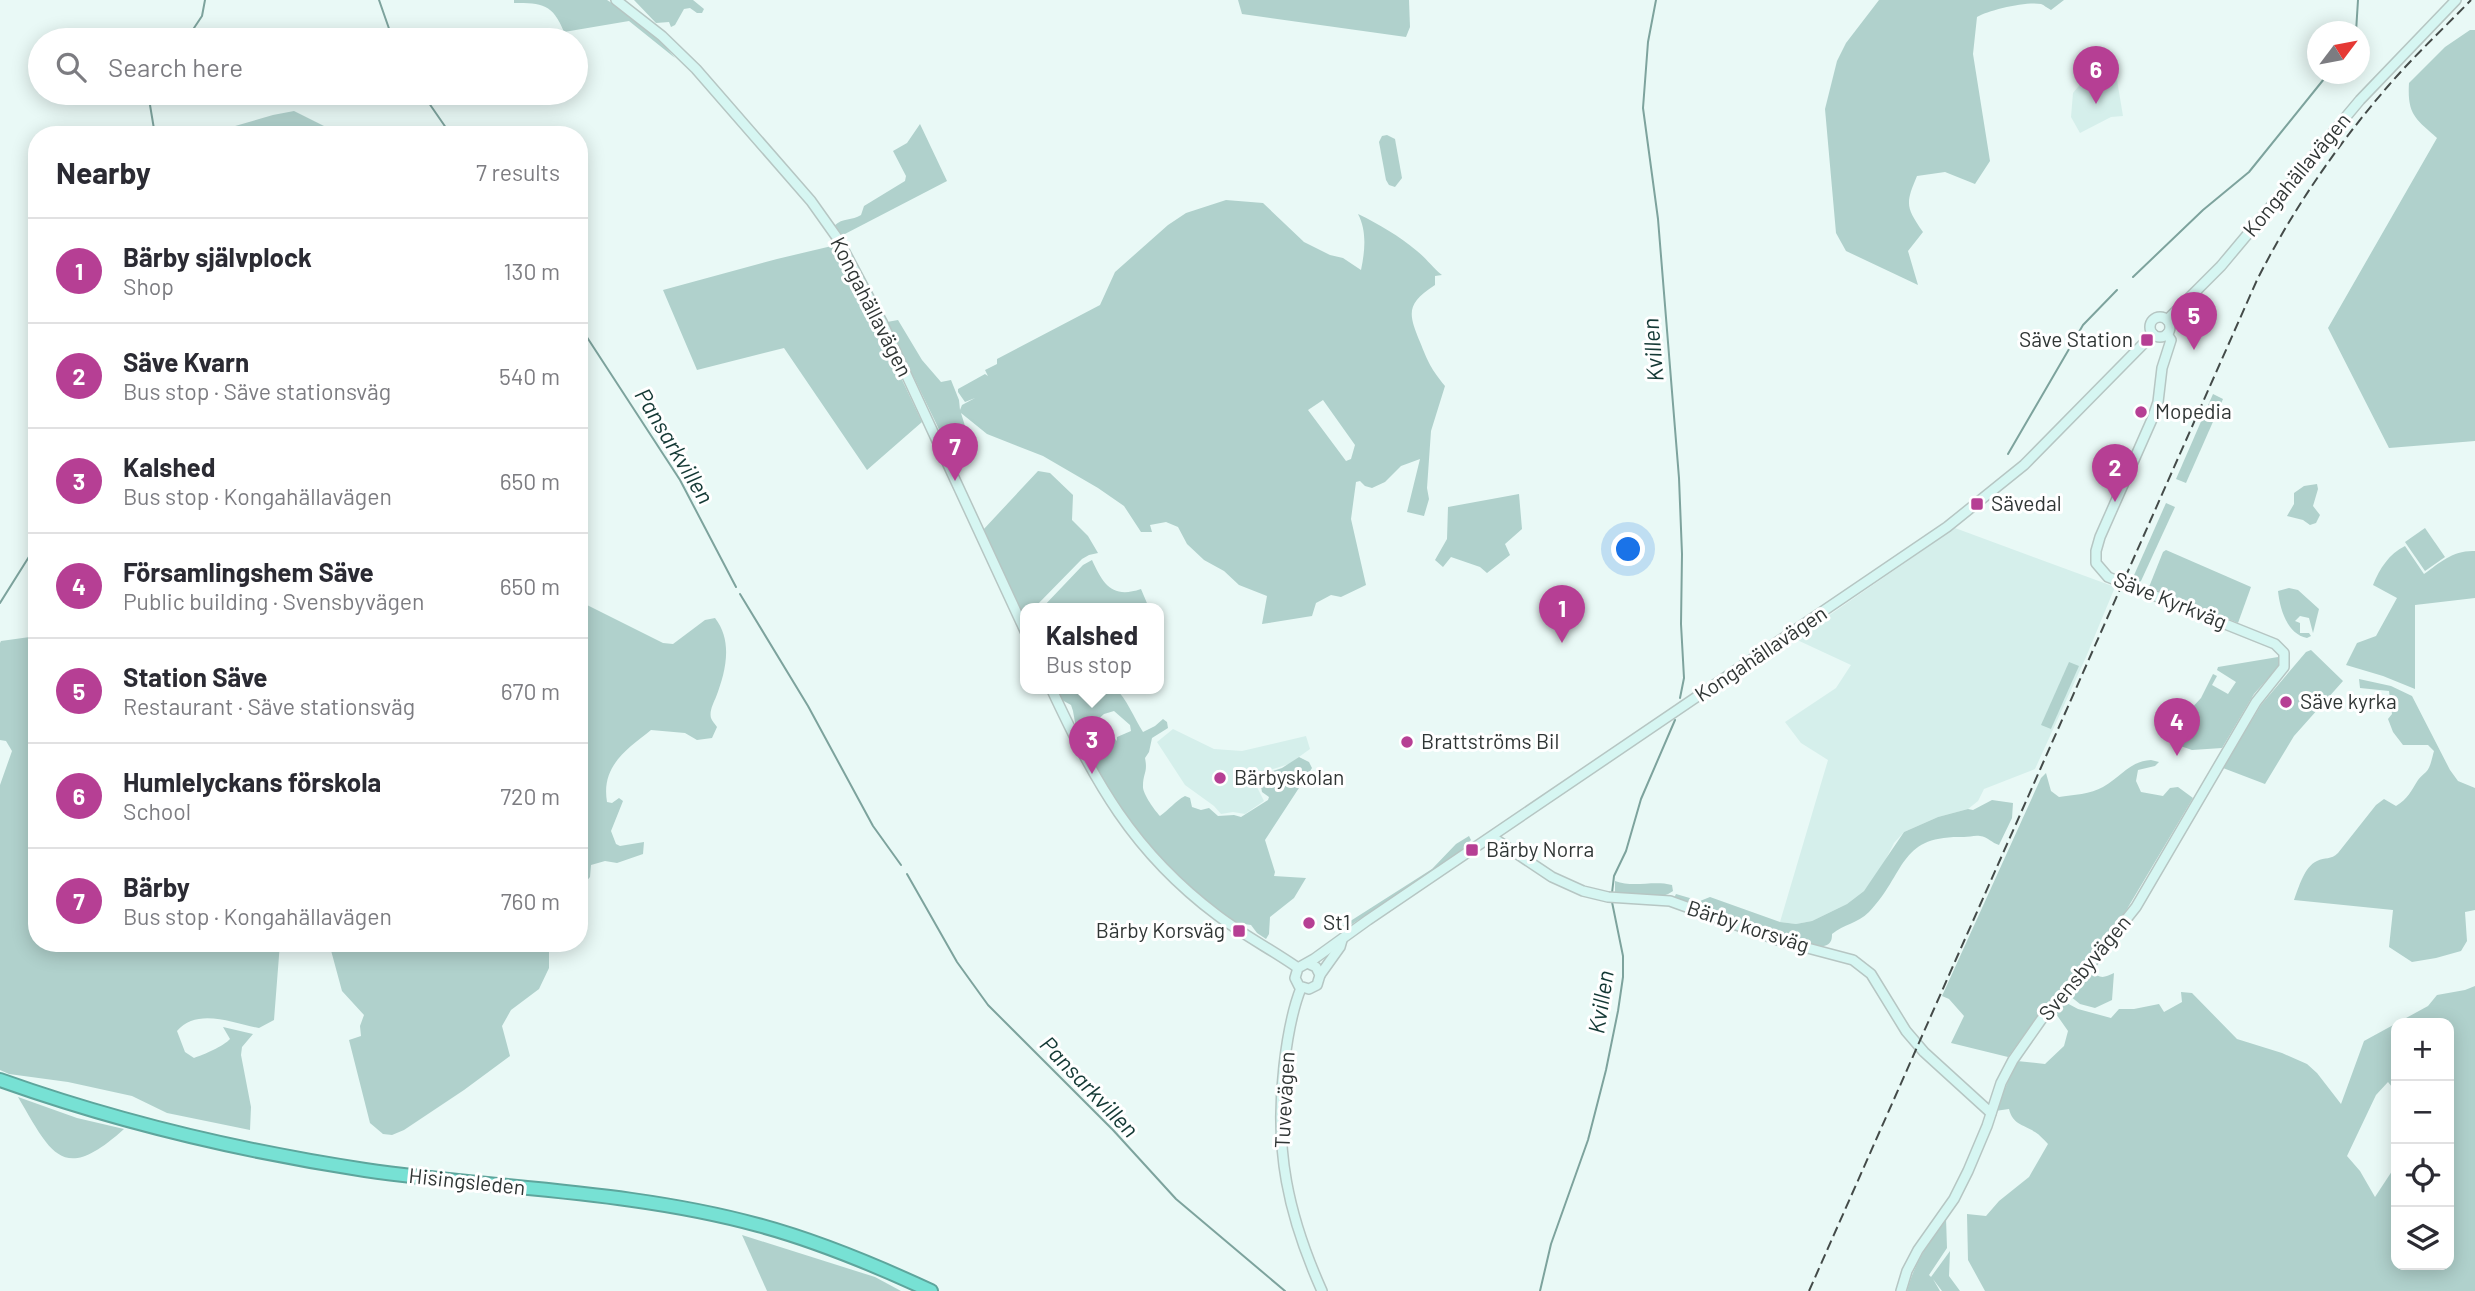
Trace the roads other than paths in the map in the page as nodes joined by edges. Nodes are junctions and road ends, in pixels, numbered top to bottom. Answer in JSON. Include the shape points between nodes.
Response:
{"nodes":[{"id":1,"x":617,"y":0,"type":"edge"},
{"id":2,"x":2456,"y":0,"type":"edge"},
{"id":3,"x":2167,"y":320,"type":"junction"},
{"id":4,"x":2153,"y":334,"type":"junction"},
{"id":5,"x":2167,"y":334,"type":"junction"},
{"id":6,"x":1020,"y":620,"type":"edge"},
{"id":7,"x":2284,"y":653,"type":"joint"},
{"id":8,"x":1054,"y":694,"type":"edge"},
{"id":9,"x":1492,"y":837,"type":"junction"},
{"id":10,"x":1342,"y":940,"type":"junction"},
{"id":11,"x":1307,"y":963,"type":"junction"},
{"id":12,"x":1298,"y":968,"type":"junction"},
{"id":13,"x":1320,"y":975,"type":"junction"},
{"id":14,"x":1301,"y":988,"type":"junction"},
{"id":15,"x":0,"y":1080,"type":"edge"},
{"id":16,"x":1991,"y":1113,"type":"junction"},
{"id":17,"x":931,"y":1291,"type":"edge"},
{"id":18,"x":1322,"y":1291,"type":"edge"},
{"id":19,"x":1901,"y":1291,"type":"edge"}],
"edges":[{"from":1,"to":6,"type":"street","name":"Kongahällavägen","via":[[696,69],[811,201],[838,239],[882,322]]},
{"from":2,"to":3,"type":"street","name":"Kongahällavägen","via":[[2360,100],[2221,266]]},
{"from":3,"to":4,"type":"street","name":"Kongahällavägen","via":[[2161,316],[2153,319],[2149,328]]},
{"from":3,"to":5,"type":"street"},
{"from":4,"to":5,"type":"street"},
{"from":4,"to":9,"type":"street","name":"Kongahällavägen","via":[[2031,458],[1947,527]]},
{"from":5,"to":7,"type":"street","name":"Säve Kyrkväg","via":[[2171,340],[2158,402],[2105,523],[2095,555],[2097,566],[2106,575],[2272,642]]},
{"from":7,"to":16,"type":"street","name":"Svensbyvägen","via":[[2284,667],[2256,702],[2136,906],[2019,1050]]},
{"from":8,"to":12,"type":"street","via":[[1098,783],[1150,854],[1216,914]]},
{"from":9,"to":10,"type":"street","name":"Kongahällavägen"},
{"from":9,"to":16,"type":"street","name":"Bärby korsväg","via":[[1552,877],[1597,895],[1670,901],[1781,942],[1855,961],[1876,982],[1910,1036]]},
{"from":10,"to":11,"type":"street","name":"Kongahällavägen"},
{"from":10,"to":13,"type":"street","name":"Kongahällavägen"},
{"from":11,"to":12,"type":"street","name":"Kongahällavägen"},
{"from":11,"to":13,"type":"street"},
{"from":12,"to":14,"type":"street","via":[[1295,980]]},
{"from":13,"to":14,"type":"street","name":"Kongahällavägen","via":[[1314,987]]},
{"from":14,"to":18,"type":"street","name":"Tuvevägen","via":[[1286,1053],[1281,1143],[1292,1210]]},
{"from":15,"to":17,"type":"highway","name":"Hisingsleden","via":[[106,1114],[256,1152],[387,1173],[617,1199],[732,1219],[836,1250]]},
{"from":16,"to":19,"type":"street","name":"Svensbyvägen","via":[[1954,1199],[1910,1263]]}]}
